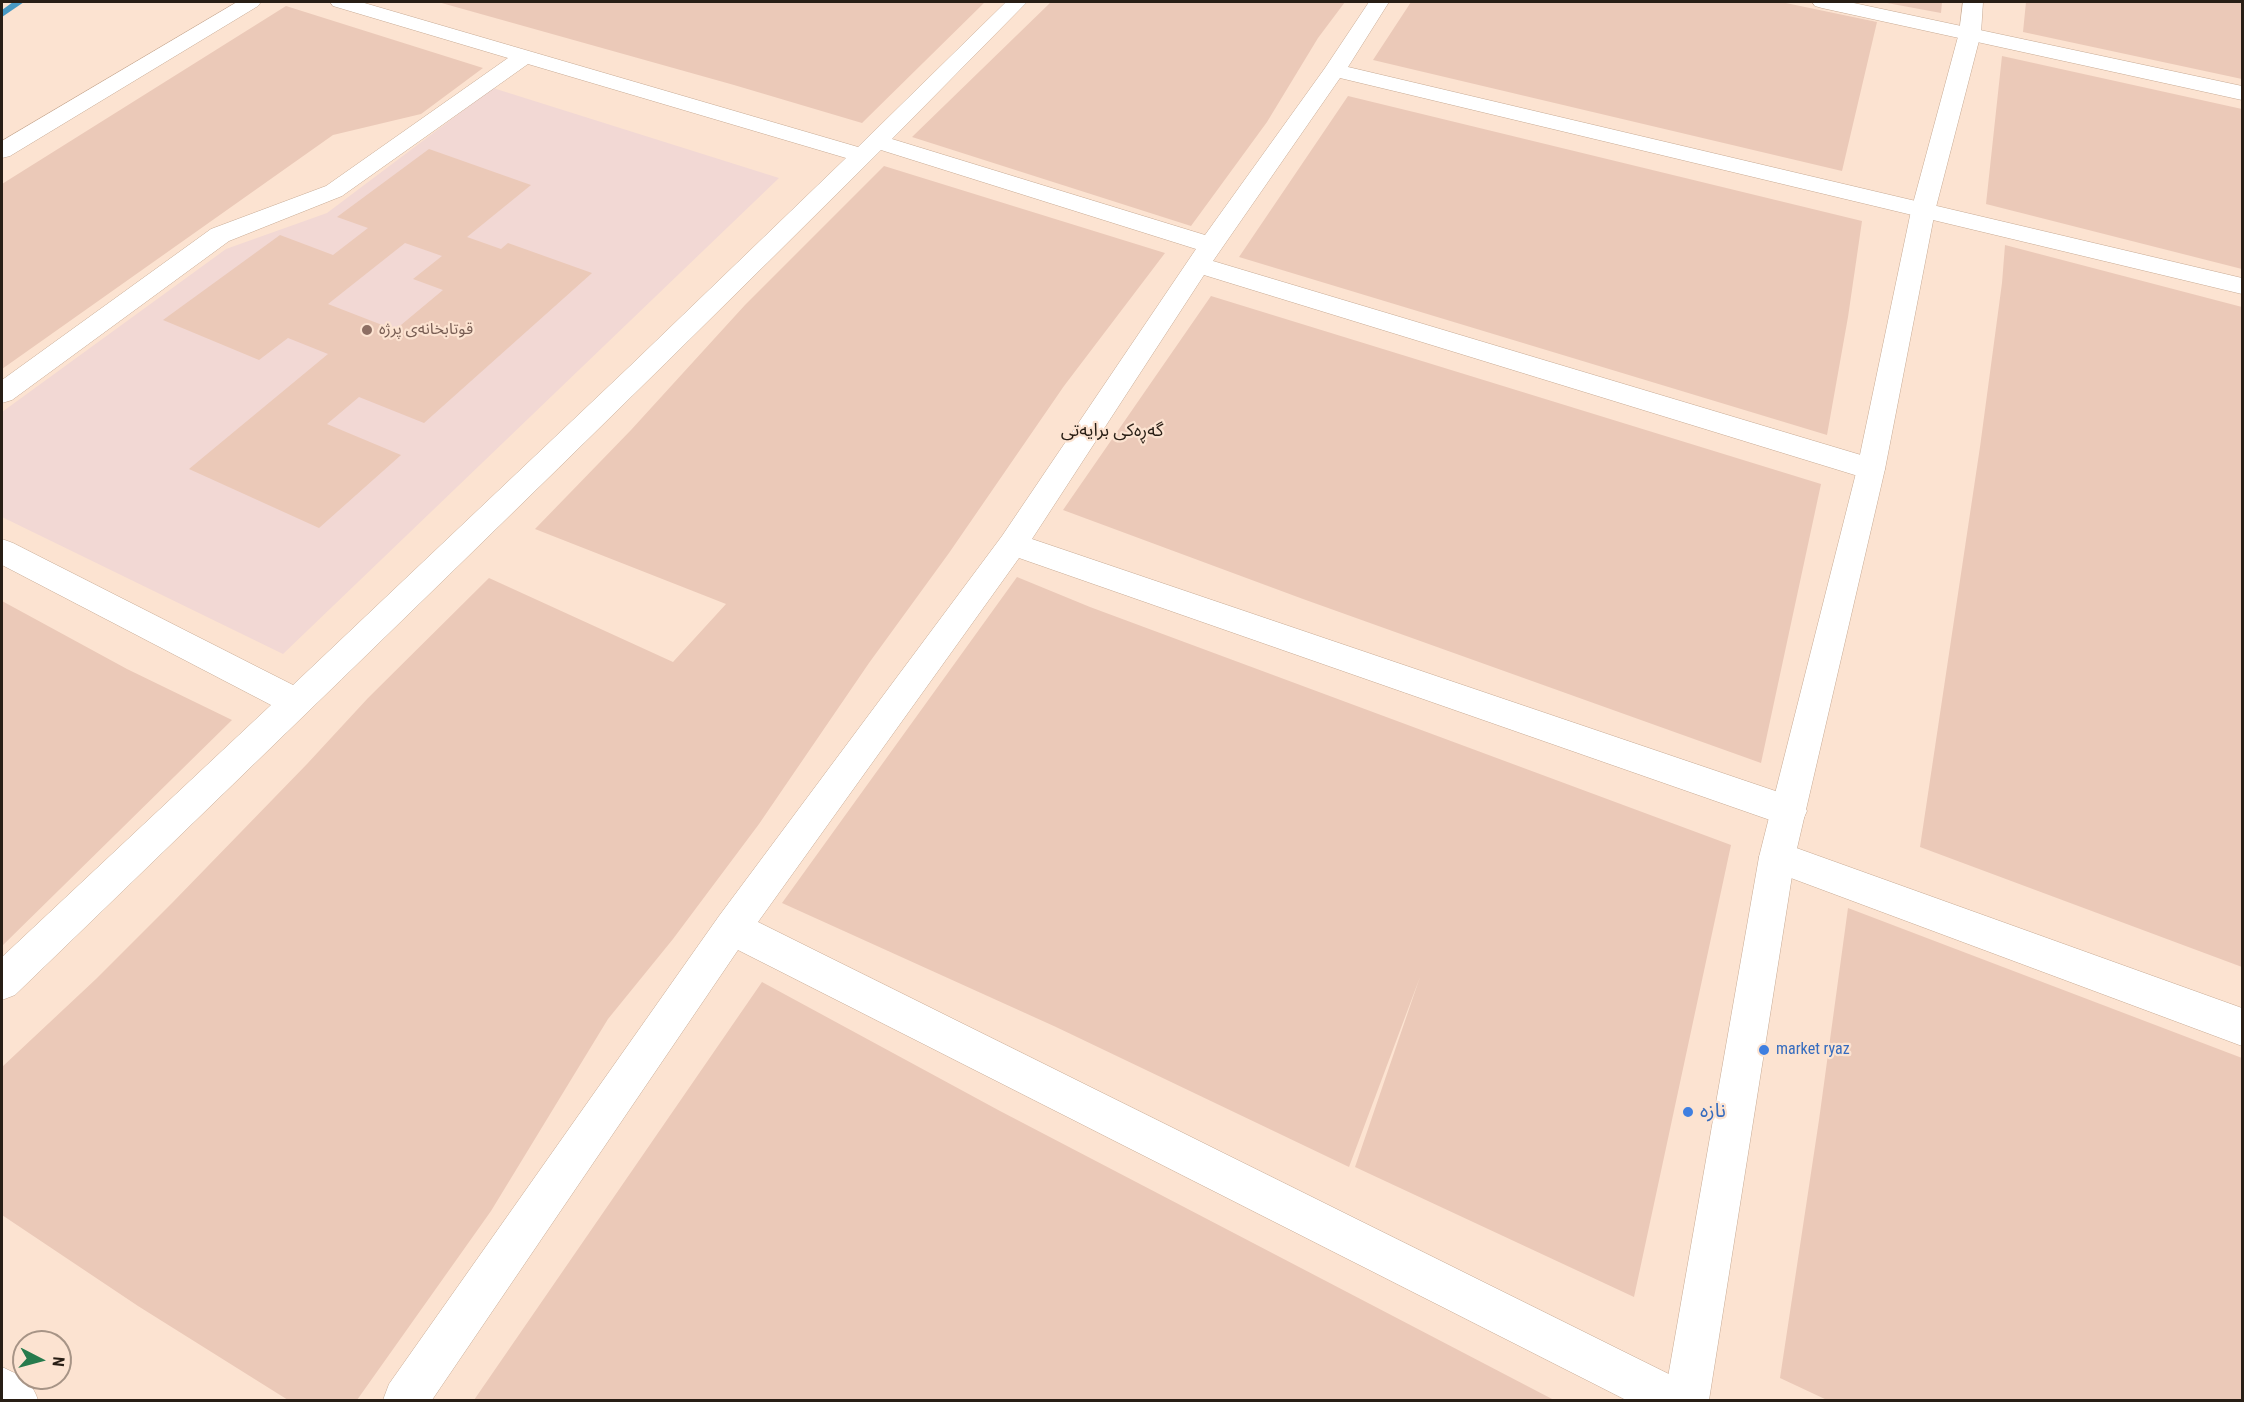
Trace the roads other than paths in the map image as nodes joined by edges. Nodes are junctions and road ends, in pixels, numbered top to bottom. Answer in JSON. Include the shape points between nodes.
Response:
{"nodes":[{"id":1,"x":250,"y":2,"type":"edge"},
{"id":2,"x":340,"y":2,"type":"edge"},
{"id":3,"x":1017,"y":2,"type":"edge"},
{"id":4,"x":1379,"y":2,"type":"edge"},
{"id":5,"x":1822,"y":2,"type":"edge"},
{"id":6,"x":1971,"y":17,"type":"edge"},
{"id":7,"x":526,"y":57,"type":"junction"},
{"id":8,"x":1335,"y":70,"type":"junction"},
{"id":9,"x":2242,"y":93,"type":"edge"},
{"id":10,"x":870,"y":149,"type":"junction"},
{"id":11,"x":2,"y":151,"type":"edge"},
{"id":12,"x":1923,"y":211,"type":"junction"},
{"id":13,"x":1205,"y":255,"type":"junction"},
{"id":14,"x":2242,"y":286,"type":"edge"},
{"id":15,"x":2,"y":393,"type":"edge"},
{"id":16,"x":1871,"y":469,"type":"junction"},
{"id":17,"x":1013,"y":544,"type":"junction"},
{"id":18,"x":2,"y":551,"type":"edge"},
{"id":19,"x":296,"y":702,"type":"junction"},
{"id":20,"x":1790,"y":811,"type":"junction"},
{"id":21,"x":1777,"y":857,"type":"junction"},
{"id":22,"x":732,"y":928,"type":"junction"},
{"id":23,"x":2,"y":982,"type":"edge"},
{"id":24,"x":2242,"y":1027,"type":"edge"},
{"id":25,"x":2,"y":1390,"type":"edge"},
{"id":26,"x":16,"y":1401,"type":"edge"},
{"id":27,"x":405,"y":1401,"type":"edge"},
{"id":28,"x":1673,"y":1401,"type":"edge"},
{"id":29,"x":1686,"y":1401,"type":"edge"}],
"edges":[{"from":1,"to":11,"type":"street"},
{"from":2,"to":7,"type":"street"},
{"from":3,"to":10,"type":"street"},
{"from":4,"to":8,"type":"street"},
{"from":5,"to":6,"type":"street"},
{"from":6,"to":9,"type":"street"},
{"from":6,"to":12,"type":"street"},
{"from":7,"to":10,"type":"street"},
{"from":7,"to":15,"type":"street","via":[[334,191],[220,235]]},
{"from":8,"to":12,"type":"street"},
{"from":8,"to":13,"type":"street"},
{"from":10,"to":13,"type":"street"},
{"from":10,"to":19,"type":"street"},
{"from":12,"to":14,"type":"street"},
{"from":12,"to":16,"type":"street"},
{"from":13,"to":16,"type":"street"},
{"from":13,"to":17,"type":"street"},
{"from":16,"to":20,"type":"street"},
{"from":17,"to":20,"type":"street"},
{"from":17,"to":22,"type":"street"},
{"from":18,"to":19,"type":"street"},
{"from":19,"to":23,"type":"street"},
{"from":20,"to":21,"type":"street"},
{"from":21,"to":24,"type":"street"},
{"from":21,"to":29,"type":"street"},
{"from":22,"to":27,"type":"street"},
{"from":22,"to":28,"type":"street"},
{"from":25,"to":26,"type":"street"}]}
